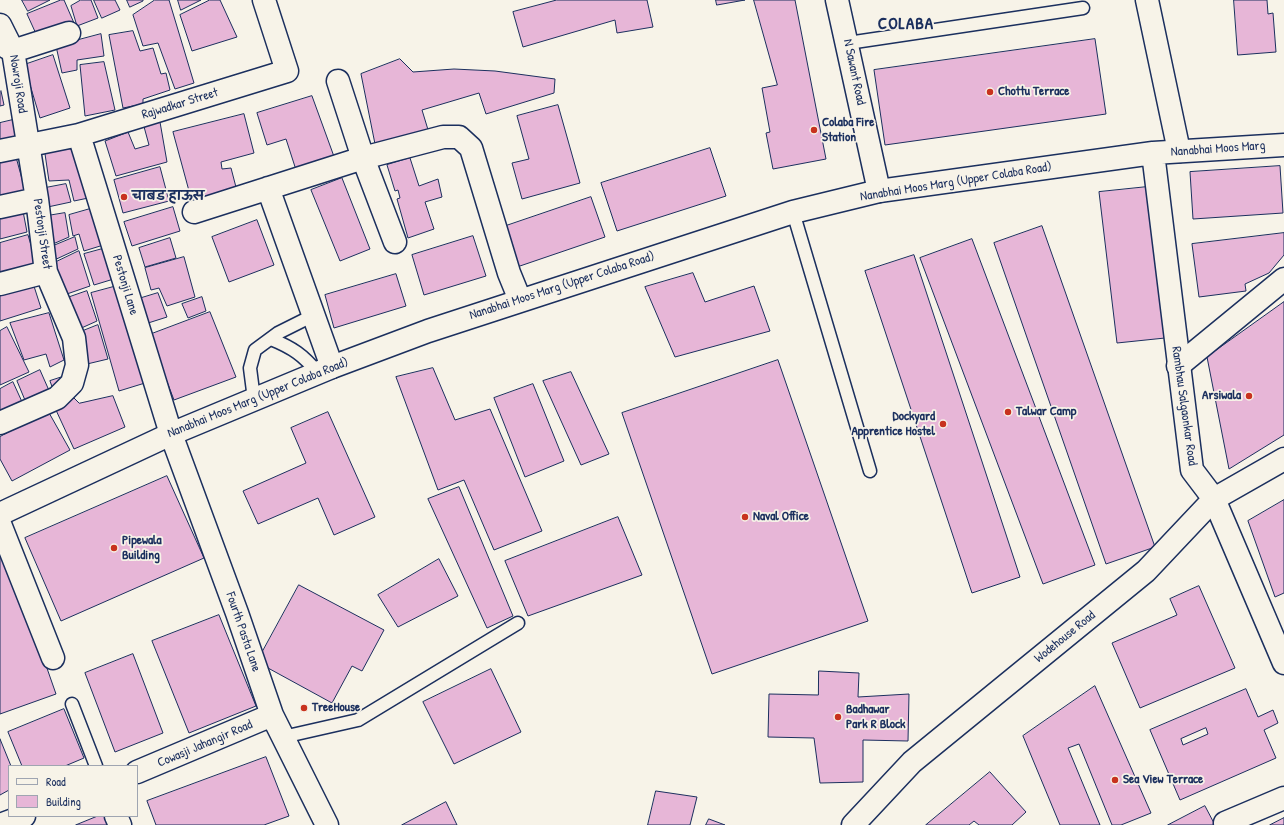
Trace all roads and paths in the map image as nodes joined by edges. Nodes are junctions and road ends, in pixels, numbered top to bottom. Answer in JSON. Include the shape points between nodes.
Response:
{"nodes":[{"id":1,"x":264,"y":0,"type":"edge"},
{"id":2,"x":837,"y":0,"type":"edge"},
{"id":3,"x":1148,"y":0,"type":"edge"},
{"id":4,"x":1083,"y":8,"type":"dead end"},
{"id":5,"x":0,"y":25,"type":"edge"},
{"id":6,"x":69,"y":33,"type":"dead end"},
{"id":7,"x":848,"y":44,"type":"junction"},
{"id":8,"x":7,"y":47,"type":"edge"},
{"id":9,"x":338,"y":81,"type":"dead end"},
{"id":10,"x":79,"y":135,"type":"junction"},
{"id":11,"x":1284,"y":144,"type":"edge"},
{"id":12,"x":28,"y":146,"type":"junction"},
{"id":13,"x":0,"y":151,"type":"edge"},
{"id":14,"x":1179,"y":151,"type":"junction"},
{"id":15,"x":1153,"y":153,"type":"junction"},
{"id":16,"x":363,"y":158,"type":"junction"},
{"id":17,"x":268,"y":188,"type":"junction"},
{"id":18,"x":879,"y":191,"type":"junction"},
{"id":19,"x":37,"y":199,"type":"junction"},
{"id":20,"x":0,"y":207,"type":"edge"},
{"id":21,"x":194,"y":212,"type":"dead end"},
{"id":22,"x":793,"y":212,"type":"junction"},
{"id":23,"x":395,"y":242,"type":"dead end"},
{"id":24,"x":46,"y":272,"type":"junction"},
{"id":25,"x":1284,"y":279,"type":"edge"},
{"id":26,"x":0,"y":284,"type":"edge"},
{"id":27,"x":520,"y":300,"type":"junction"},
{"id":28,"x":314,"y":315,"type":"junction"},
{"id":29,"x":271,"y":339,"type":"junction"},
{"id":30,"x":1178,"y":366,"type":"junction"},
{"id":31,"x":325,"y":370,"type":"junction"},
{"id":32,"x":254,"y":399,"type":"junction"},
{"id":33,"x":0,"y":423,"type":"edge"},
{"id":34,"x":171,"y":434,"type":"junction"},
{"id":35,"x":1284,"y":459,"type":"edge"},
{"id":36,"x":870,"y":471,"type":"dead end"},
{"id":37,"x":1214,"y":499,"type":"junction"},
{"id":38,"x":0,"y":514,"type":"edge"},
{"id":39,"x":0,"y":524,"type":"edge"},
{"id":40,"x":518,"y":623,"type":"dead end"},
{"id":41,"x":53,"y":658,"type":"dead end"},
{"id":42,"x":1284,"y":663,"type":"edge"},
{"id":43,"x":72,"y":704,"type":"dead end"},
{"id":44,"x":272,"y":715,"type":"junction"},
{"id":45,"x":283,"y":738,"type":"junction"},
{"id":46,"x":96,"y":765,"type":"edge"},
{"id":47,"x":138,"y":772,"type":"edge"},
{"id":48,"x":1284,"y":798,"type":"edge"},
{"id":49,"x":21,"y":817,"type":"edge"},
{"id":50,"x":321,"y":823,"type":"edge"},
{"id":51,"x":0,"y":825,"type":"edge"},
{"id":52,"x":853,"y":825,"type":"edge"},
{"id":53,"x":1226,"y":825,"type":"edge"}],
"edges":[{"from":1,"to":10,"type":"street","name":"Rajwadkar Street","via":[[287,71]]},
{"from":2,"to":7,"type":"street","name":"N Sawant Road"},
{"from":3,"to":14,"type":"street"},
{"from":4,"to":7,"type":"lane"},
{"from":5,"to":8,"type":"street","name":"Nowroji Road"},
{"from":6,"to":8,"type":"street"},
{"from":7,"to":18,"type":"street","name":"N Sawant Road"},
{"from":8,"to":12,"type":"street","name":"Nowroji Road"},
{"from":9,"to":16,"type":"street"},
{"from":10,"to":12,"type":"street","name":"Rajwadkar Street"},
{"from":10,"to":34,"type":"street","name":"Pestonji Lane"},
{"from":11,"to":14,"type":"street","name":"Nanabhai Moos Marg"},
{"from":12,"to":13,"type":"street","name":"Rajwadkar Street"},
{"from":12,"to":19,"type":"street","name":"Pestonji Street"},
{"from":14,"to":15,"type":"street","name":"Nanabhai Moos Marg"},
{"from":15,"to":18,"type":"street","name":"Nanabhai Moos Marg (Upper Colaba Road)"},
{"from":15,"to":30,"type":"street","name":"Rambhau Salgaonkar Road"},
{"from":16,"to":17,"type":"street"},
{"from":16,"to":23,"type":"street"},
{"from":16,"to":27,"type":"street","via":[[444,137],[459,138],[471,148]]},
{"from":17,"to":21,"type":"street"},
{"from":17,"to":28,"type":"street"},
{"from":18,"to":22,"type":"street","name":"Nanabhai Moos Marg (Upper Colaba Road)"},
{"from":19,"to":20,"type":"street"},
{"from":19,"to":24,"type":"street","name":"Pestonji Street"},
{"from":22,"to":27,"type":"street","name":"Nanabhai Moos Marg (Upper Colaba Road)"},
{"from":22,"to":36,"type":"lane"},
{"from":24,"to":26,"type":"street"},
{"from":24,"to":33,"type":"street","name":"Pestonji Street","via":[[74,338],[77,365],[72,382],[57,398]]},
{"from":25,"to":30,"type":"street"},
{"from":27,"to":31,"type":"street","name":"Nanabhai Moos Marg (Upper Colaba Road)"},
{"from":28,"to":29,"type":"lane"},
{"from":28,"to":31,"type":"street"},
{"from":29,"to":31,"type":"lane","via":[[288,346]]},
{"from":29,"to":32,"type":"lane","via":[[254,350],[250,368]]},
{"from":30,"to":37,"type":"street","name":"Rambhau Salgaonkar Road","via":[[1192,470]]},
{"from":31,"to":32,"type":"street","name":"Nanabhai Moos Marg (Upper Colaba Road)"},
{"from":32,"to":34,"type":"street","name":"Nanabhai Moos Marg (Upper Colaba Road)"},
{"from":34,"to":38,"type":"street","name":"Nanabhai Moos Marg (Upper Colaba Road)"},
{"from":34,"to":44,"type":"street","name":"Fourth Pasta Lane"},
{"from":35,"to":37,"type":"street","name":"Wodehouse Road"},
{"from":37,"to":42,"type":"street","name":"Rambhau Salgaonkar Road"},
{"from":37,"to":52,"type":"street","name":"Wodehouse Road","via":[[1146,571],[912,762]]},
{"from":39,"to":41,"type":"street"},
{"from":40,"to":45,"type":"lane","via":[[358,720]]},
{"from":43,"to":46,"type":"lane"},
{"from":44,"to":45,"type":"street","name":"Fourth Pasta Lane"},
{"from":44,"to":47,"type":"street","name":"Cowasji Jahangir Road"},
{"from":45,"to":50,"type":"street","name":"Fourth Pasta Lane"},
{"from":48,"to":53,"type":"street","via":[[1225,823]]},
{"from":49,"to":51,"type":"street"}]}
